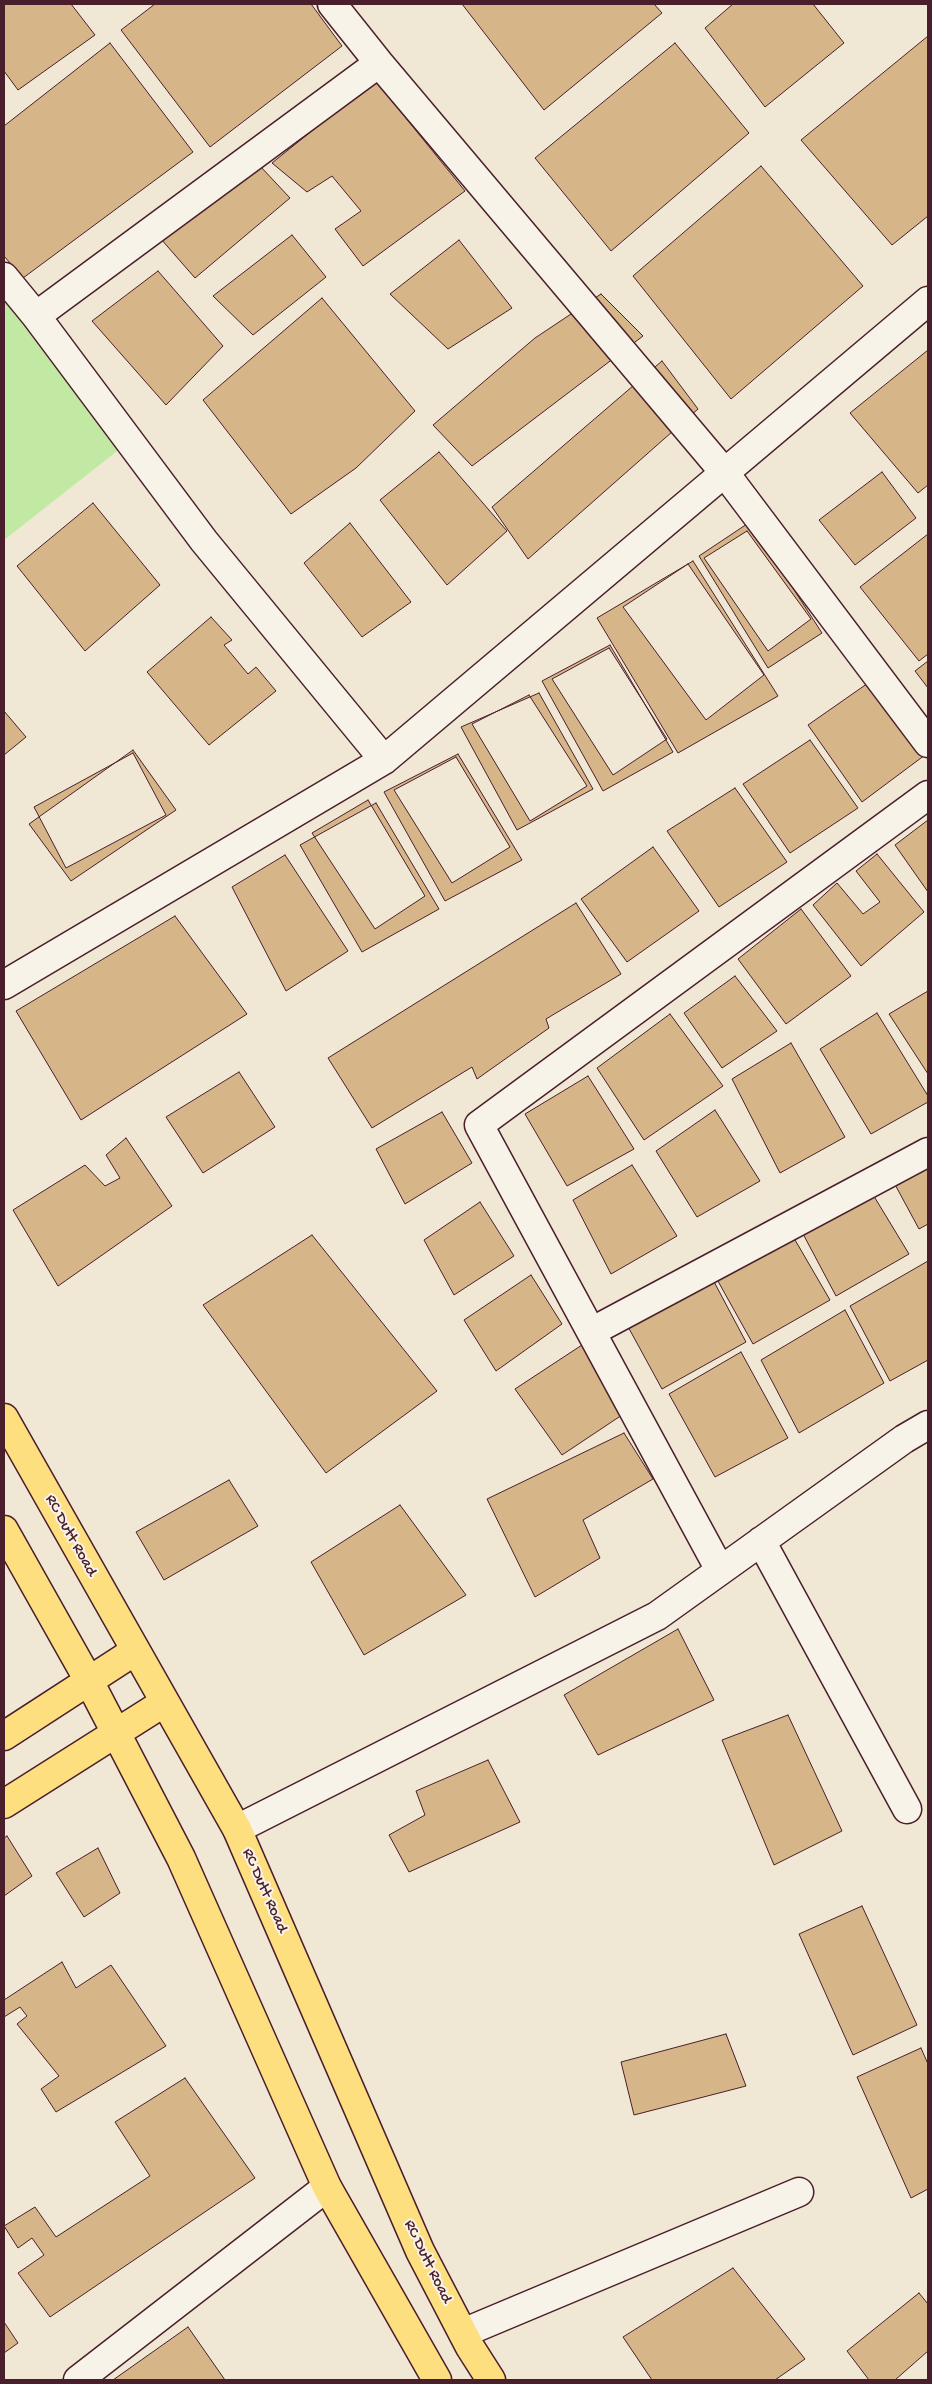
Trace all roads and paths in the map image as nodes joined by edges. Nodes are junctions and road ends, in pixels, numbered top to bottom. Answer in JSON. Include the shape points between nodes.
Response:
{"nodes":[{"id":1,"x":332,"y":4,"type":"edge"},
{"id":2,"x":378,"y":63,"type":"junction"},
{"id":3,"x":4,"y":278,"type":"edge"},
{"id":4,"x":928,"y":301,"type":"edge"},
{"id":5,"x":36,"y":316,"type":"junction"},
{"id":6,"x":724,"y":472,"type":"junction"},
{"id":7,"x":928,"y":743,"type":"edge"},
{"id":8,"x":384,"y":760,"type":"junction"},
{"id":9,"x":928,"y":795,"type":"edge"},
{"id":10,"x":4,"y":985,"type":"edge"},
{"id":11,"x":928,"y":1152,"type":"edge"},
{"id":12,"x":591,"y":1332,"type":"junction"},
{"id":13,"x":4,"y":1418,"type":"edge"},
{"id":14,"x":928,"y":1425,"type":"edge"},
{"id":15,"x":4,"y":1530,"type":"edge"},
{"id":16,"x":761,"y":1541,"type":"junction"},
{"id":17,"x":720,"y":1570,"type":"junction"},
{"id":18,"x":135,"y":1651,"type":"junction"},
{"id":19,"x":89,"y":1681,"type":"junction"},
{"id":20,"x":165,"y":1702,"type":"junction"},
{"id":21,"x":117,"y":1734,"type":"junction"},
{"id":22,"x":4,"y":1736,"type":"edge"},
{"id":23,"x":4,"y":1804,"type":"edge"},
{"id":24,"x":907,"y":1809,"type":"dead end"},
{"id":25,"x":237,"y":1829,"type":"junction"},
{"id":26,"x":328,"y":2187,"type":"junction"},
{"id":27,"x":799,"y":2192,"type":"dead end"},
{"id":28,"x":463,"y":2333,"type":"junction"},
{"id":29,"x":78,"y":2380,"type":"edge"},
{"id":30,"x":437,"y":2380,"type":"edge"},
{"id":31,"x":491,"y":2380,"type":"edge"}],
"edges":[{"from":1,"to":2,"type":"street"},
{"from":2,"to":5,"type":"street"},
{"from":2,"to":6,"type":"street"},
{"from":3,"to":5,"type":"street"},
{"from":4,"to":6,"type":"street"},
{"from":5,"to":8,"type":"street","via":[[204,542]]},
{"from":6,"to":7,"type":"street"},
{"from":6,"to":8,"type":"street"},
{"from":8,"to":10,"type":"street"},
{"from":9,"to":12,"type":"street","via":[[479,1125]]},
{"from":11,"to":12,"type":"street"},
{"from":12,"to":17,"type":"street"},
{"from":13,"to":18,"type":"main road","name":"RC Dutt Road"},
{"from":14,"to":16,"type":"street"},
{"from":15,"to":19,"type":"main road"},
{"from":16,"to":17,"type":"street"},
{"from":16,"to":24,"type":"street"},
{"from":17,"to":25,"type":"street","via":[[657,1616]]},
{"from":18,"to":19,"type":"main road"},
{"from":18,"to":20,"type":"main road","name":"RC Dutt Road"},
{"from":19,"to":21,"type":"main road"},
{"from":19,"to":22,"type":"main road"},
{"from":20,"to":21,"type":"main road"},
{"from":20,"to":25,"type":"main road","name":"RC Dutt Road"},
{"from":21,"to":23,"type":"main road"},
{"from":21,"to":26,"type":"main road","via":[[181,1858]]},
{"from":25,"to":28,"type":"main road","name":"RC Dutt Road","via":[[420,2251]]},
{"from":26,"to":29,"type":"street"},
{"from":26,"to":30,"type":"main road"},
{"from":27,"to":28,"type":"street"},
{"from":28,"to":31,"type":"main road","name":"RC Dutt Road"}]}
